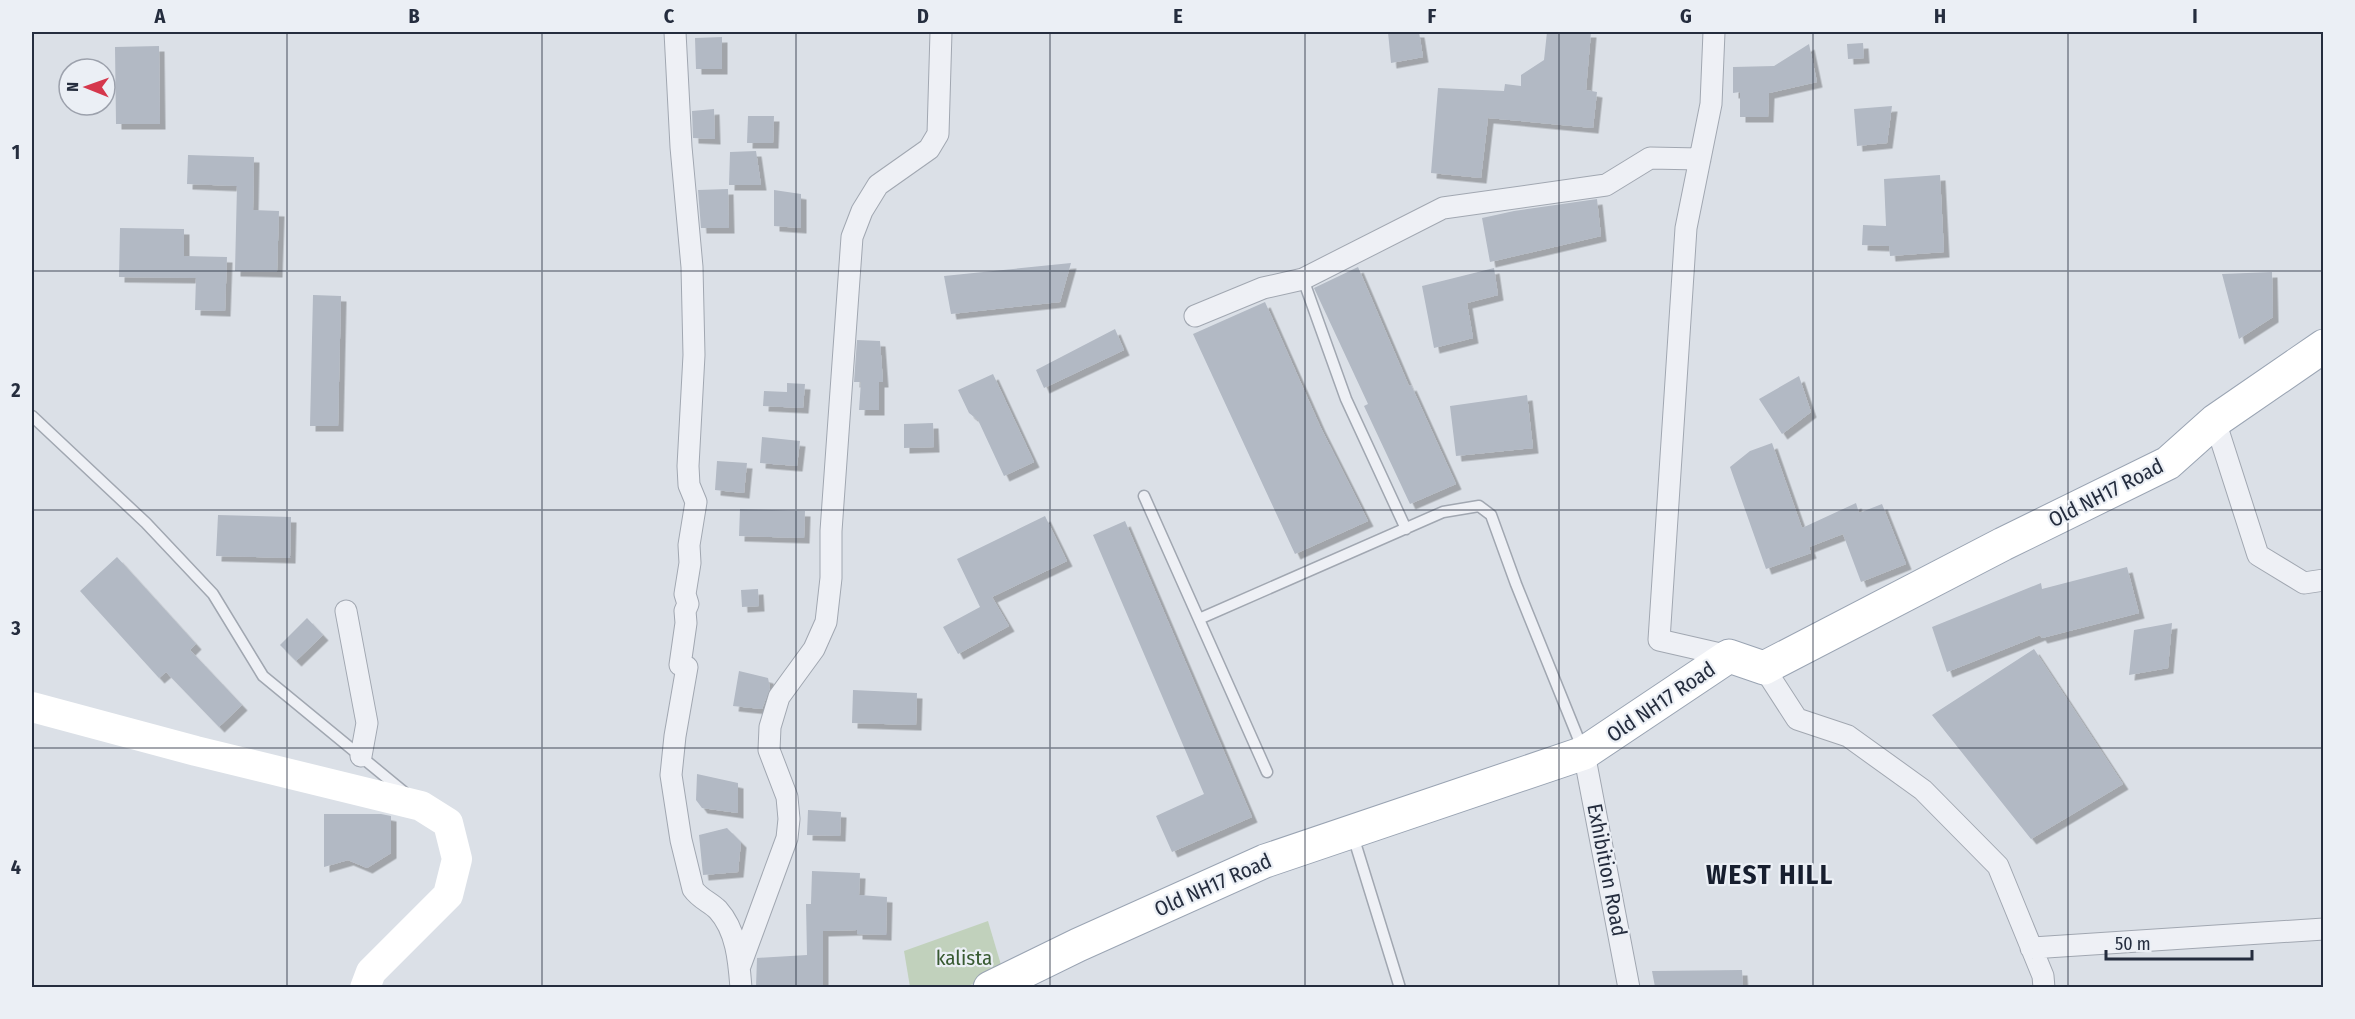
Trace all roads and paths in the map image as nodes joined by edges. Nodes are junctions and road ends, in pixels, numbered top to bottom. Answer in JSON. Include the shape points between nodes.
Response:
{"nodes":[{"id":1,"x":675,"y":32,"type":"edge"},
{"id":2,"x":941,"y":32,"type":"edge"},
{"id":3,"x":1714,"y":32,"type":"edge"},
{"id":4,"x":1700,"y":159,"type":"junction"},
{"id":5,"x":1303,"y":279,"type":"junction"},
{"id":6,"x":1195,"y":316,"type":"dead end"},
{"id":7,"x":2324,"y":346,"type":"edge"},
{"id":8,"x":32,"y":416,"type":"edge"},
{"id":9,"x":2215,"y":421,"type":"junction"},
{"id":10,"x":1144,"y":496,"type":"dead end"},
{"id":11,"x":1406,"y":529,"type":"junction"},
{"id":12,"x":2324,"y":580,"type":"edge"},
{"id":13,"x":346,"y":611,"type":"dead end"},
{"id":14,"x":1199,"y":619,"type":"junction"},
{"id":15,"x":1729,"y":656,"type":"junction"},
{"id":16,"x":1764,"y":668,"type":"junction"},
{"id":17,"x":32,"y":708,"type":"edge"},
{"id":18,"x":1584,"y":753,"type":"junction"},
{"id":19,"x":360,"y":756,"type":"junction"},
{"id":20,"x":1267,"y":772,"type":"dead end"},
{"id":21,"x":421,"y":806,"type":"junction"},
{"id":22,"x":1352,"y":832,"type":"junction"},
{"id":23,"x":2324,"y":929,"type":"edge"},
{"id":24,"x":2031,"y":948,"type":"junction"},
{"id":25,"x":740,"y":966,"type":"junction"},
{"id":26,"x":365,"y":987,"type":"edge"},
{"id":27,"x":741,"y":987,"type":"edge"},
{"id":28,"x":990,"y":987,"type":"edge"},
{"id":29,"x":1400,"y":987,"type":"edge"},
{"id":30,"x":1629,"y":987,"type":"edge"},
{"id":31,"x":2044,"y":987,"type":"edge"}],
"edges":[{"from":1,"to":25,"type":"street","via":[[693,299],[695,368],[688,466],[689,485],[696,502],[680,665],[687,668],[671,775],[693,889],[725,920]]},
{"from":2,"to":25,"type":"street","via":[[938,134],[929,149],[878,185],[852,237],[826,622],[814,649],[779,696],[770,727],[769,750],[787,797],[787,838]]},
{"from":3,"to":4,"type":"street","via":[[1711,104]]},
{"from":4,"to":5,"type":"street","via":[[1650,158],[1606,185],[1443,208]]},
{"from":4,"to":15,"type":"street","via":[[1686,228],[1659,640]]},
{"from":5,"to":6,"type":"street","via":[[1263,288]]},
{"from":5,"to":11,"type":"lane","via":[[1346,399]]},
{"from":7,"to":9,"type":"main road","name":"Old NH17 Road"},
{"from":8,"to":19,"type":"lane","via":[[146,523],[213,594],[263,676]]},
{"from":9,"to":12,"type":"street","via":[[2258,555],[2304,583]]},
{"from":9,"to":16,"type":"main road","name":"Old NH17 Road","via":[[2168,463]]},
{"from":10,"to":14,"type":"lane"},
{"from":11,"to":14,"type":"lane"},
{"from":11,"to":18,"type":"lane","via":[[1443,512],[1479,506],[1491,514]]},
{"from":13,"to":19,"type":"street","via":[[367,723]]},
{"from":14,"to":20,"type":"lane"},
{"from":15,"to":16,"type":"main road","name":"Old NH17 Road"},
{"from":15,"to":18,"type":"main road","name":"Old NH17 Road"},
{"from":16,"to":24,"type":"street","via":[[1797,719],[1848,736],[1923,790],[1998,866]]},
{"from":17,"to":21,"type":"street"},
{"from":18,"to":22,"type":"main road","name":"Old NH17 Road"},
{"from":18,"to":30,"type":"street","name":"Exhibition Road"},
{"from":19,"to":21,"type":"lane"},
{"from":21,"to":26,"type":"street","via":[[448,823],[457,860],[448,895],[371,972]]},
{"from":22,"to":28,"type":"main road","name":"Old NH17 Road","via":[[1264,861]]},
{"from":22,"to":29,"type":"lane"},
{"from":23,"to":24,"type":"street"},
{"from":24,"to":31,"type":"street"},
{"from":25,"to":27,"type":"street"}]}
